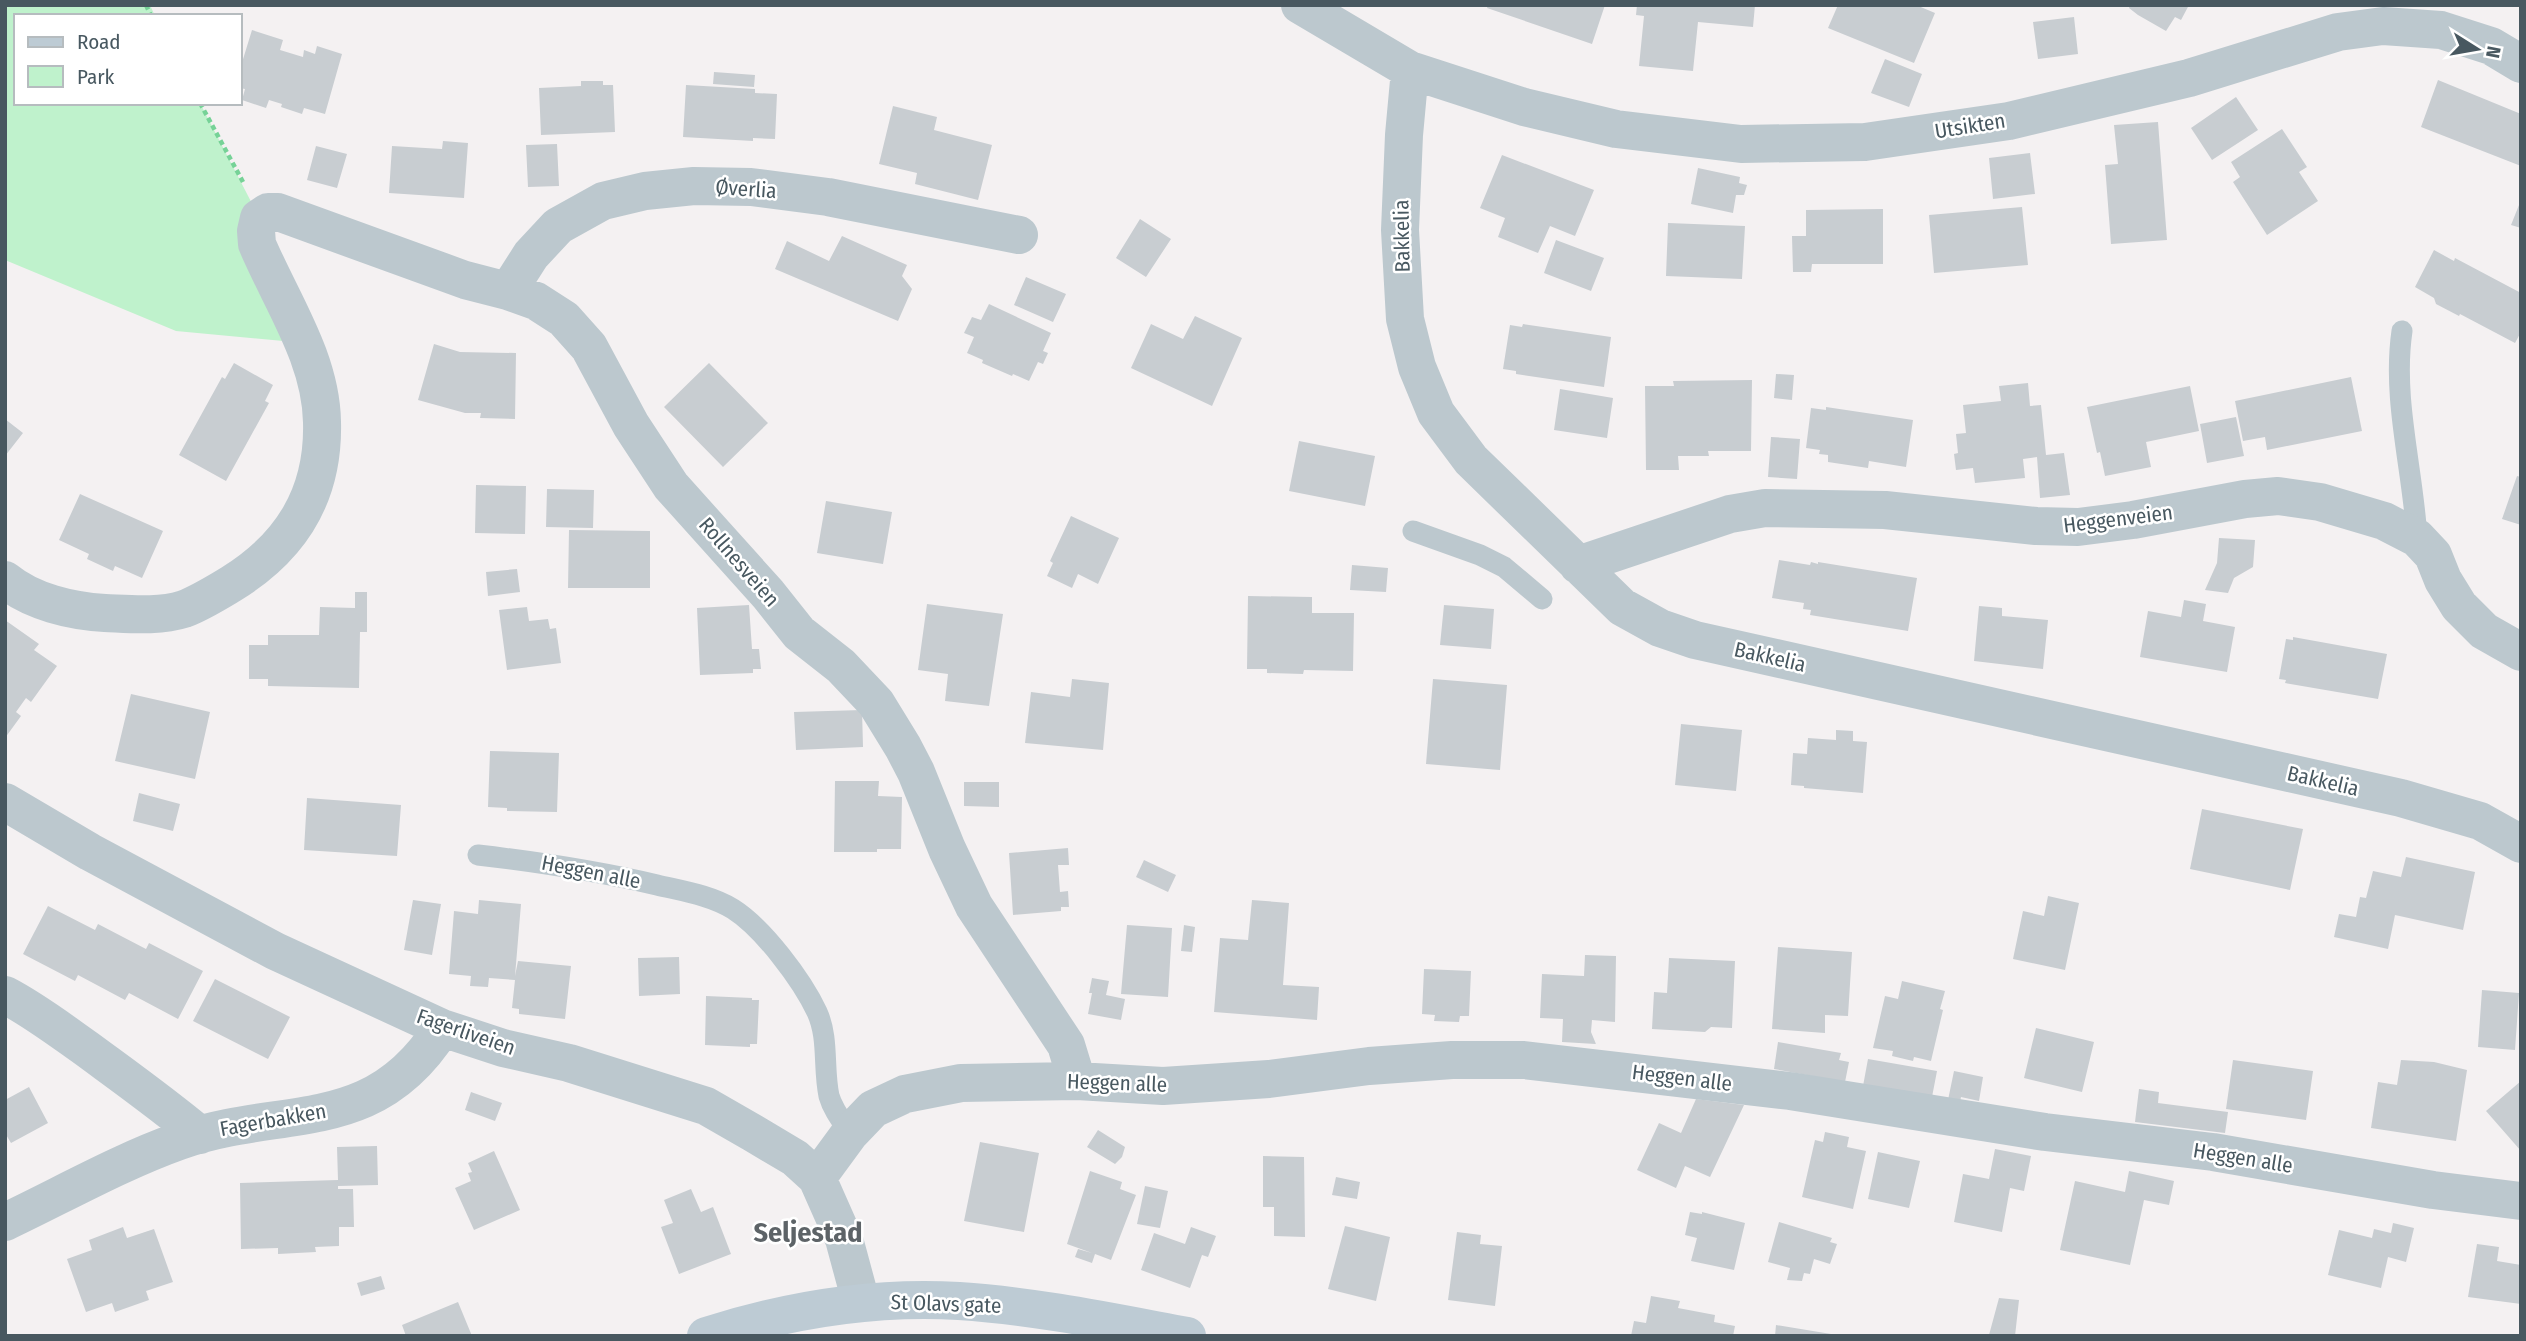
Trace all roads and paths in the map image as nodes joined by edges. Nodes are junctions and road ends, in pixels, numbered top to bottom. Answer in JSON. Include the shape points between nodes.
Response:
{"nodes":[{"id":1,"x":1300,"y":5,"type":"edge"},
{"id":2,"x":2521,"y":64,"type":"edge"},
{"id":3,"x":1410,"y":70,"type":"junction"},
{"id":4,"x":201,"y":105,"type":"edge"},
{"id":5,"x":259,"y":218,"type":"junction"},
{"id":6,"x":1019,"y":236,"type":"dead end"},
{"id":7,"x":508,"y":291,"type":"junction"},
{"id":8,"x":2402,"y":331,"type":"dead end"},
{"id":9,"x":1413,"y":531,"type":"dead end"},
{"id":10,"x":2417,"y":538,"type":"junction"},
{"id":11,"x":1578,"y":565,"type":"junction"},
{"id":12,"x":5,"y":580,"type":"edge"},
{"id":13,"x":1542,"y":599,"type":"dead end"},
{"id":14,"x":2521,"y":652,"type":"edge"},
{"id":15,"x":5,"y":802,"type":"edge"},
{"id":16,"x":2521,"y":844,"type":"edge"},
{"id":17,"x":478,"y":855,"type":"dead end"},
{"id":18,"x":5,"y":995,"type":"edge"},
{"id":19,"x":442,"y":1028,"type":"junction"},
{"id":20,"x":1077,"y":1081,"type":"junction"},
{"id":21,"x":850,"y":1133,"type":"junction"},
{"id":22,"x":200,"y":1135,"type":"junction"},
{"id":23,"x":817,"y":1178,"type":"junction"},
{"id":24,"x":2521,"y":1201,"type":"edge"},
{"id":25,"x":5,"y":1223,"type":"edge"},
{"id":26,"x":861,"y":1303,"type":"junction"},
{"id":27,"x":706,"y":1336,"type":"edge"},
{"id":28,"x":1187,"y":1336,"type":"edge"}],
"edges":[{"from":1,"to":3,"type":"street"},
{"from":2,"to":3,"type":"street","name":"Utsikten","via":[[2491,46],[2441,30],[2383,26],[2338,32],[2189,78],[2009,121],[1865,142],[1741,144],[1616,129],[1524,107]]},
{"from":3,"to":11,"type":"street","name":"Bakkelia","via":[[1400,230],[1405,319],[1417,367],[1436,413],[1471,460]]},
{"from":4,"to":5,"type":"path","via":[[239,171]]},
{"from":5,"to":7,"type":"street","name":"Rollnesveien","via":[[278,212],[465,280]]},
{"from":5,"to":12,"type":"street","via":[[257,244],[302,338],[318,386],[322,422],[319,463],[307,504],[287,537],[257,568],[183,609],[142,615],[86,612],[43,601]]},
{"from":6,"to":7,"type":"street","name":"Øverlia","via":[[828,197],[751,187],[645,191],[603,201],[558,226],[531,255]]},
{"from":7,"to":20,"type":"street","name":"Rollnesveien","via":[[536,301],[564,319],[589,347],[671,486],[799,633],[841,666],[876,703],[916,772],[975,906],[1066,1045]]},
{"from":8,"to":10,"type":"lane","via":[[2398,358]]},
{"from":9,"to":13,"type":"lane","via":[[1480,555]]},
{"from":10,"to":11,"type":"street","name":"Heggenveien","via":[[2384,521],[2320,502],[2278,496],[2078,527],[1885,510],[1765,508],[1730,514]]},
{"from":10,"to":14,"type":"street","name":"Heggenveien","via":[[2433,555],[2459,606],[2484,631]]},
{"from":11,"to":16,"type":"street","name":"Bakkelia","via":[[1622,607],[1660,628],[1695,639],[2402,798],[2480,821]]},
{"from":15,"to":19,"type":"street","name":"Fagerliveien","via":[[275,951]]},
{"from":17,"to":21,"type":"lane","name":"Heggen alle","via":[[611,875],[699,895],[735,910],[788,965],[819,1015],[830,1096]]},
{"from":18,"to":22,"type":"street","name":"Fagerbakken","via":[[74,1040]]},
{"from":19,"to":22,"type":"street","name":"Fagerbakken","via":[[410,1070],[369,1098],[316,1115],[222,1127]]},
{"from":19,"to":23,"type":"street","name":"Fagerliveien","via":[[706,1106],[795,1158]]},
{"from":20,"to":21,"type":"street","name":"Heggen alle","via":[[961,1083],[905,1094],[873,1109]]},
{"from":20,"to":24,"type":"street","name":"Heggen alle","via":[[1163,1086],[1452,1060],[1524,1060],[1790,1091]]},
{"from":21,"to":23,"type":"street","name":"Heggen alle"},
{"from":22,"to":25,"type":"street","name":"Fagerbakken","via":[[96,1178]]},
{"from":23,"to":26,"type":"street","name":"Fagerliveien","via":[[844,1239]]},
{"from":26,"to":27,"type":"street","name":"St Olavs gate","via":[[799,1312]]},
{"from":26,"to":28,"type":"street","name":"St Olavs gate","via":[[1002,1305]]}]}
